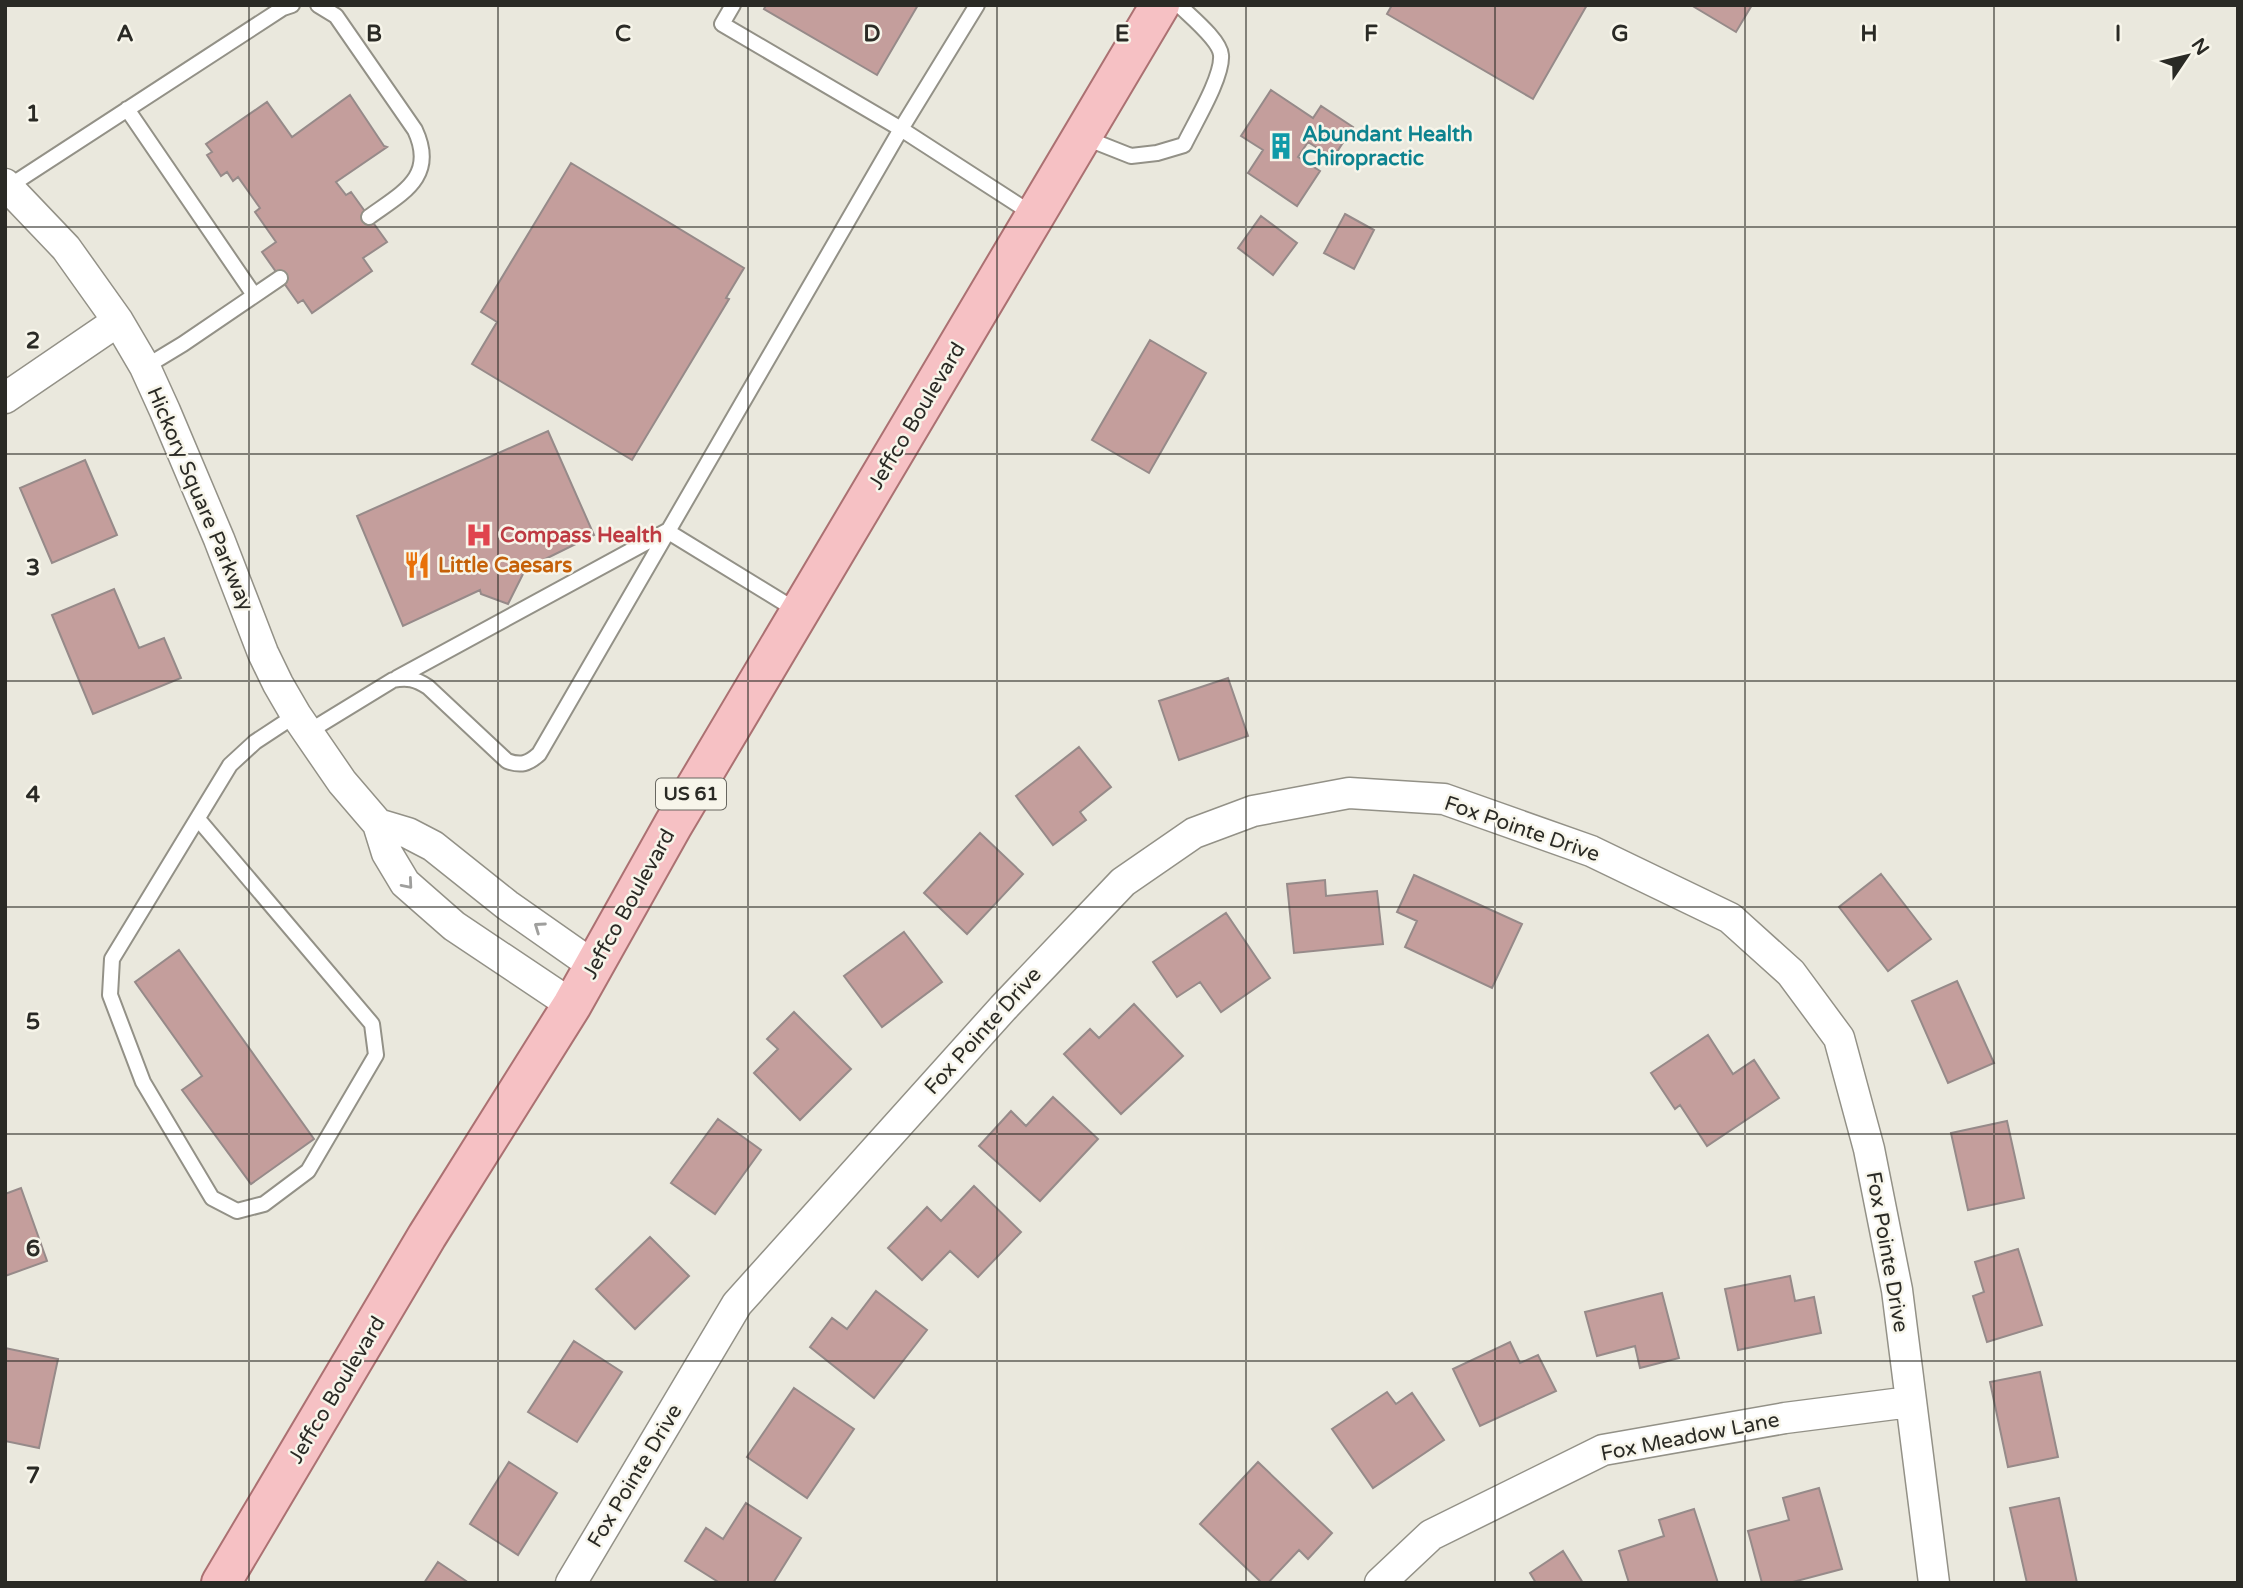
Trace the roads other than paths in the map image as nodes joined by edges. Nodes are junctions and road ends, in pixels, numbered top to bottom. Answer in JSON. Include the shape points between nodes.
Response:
{"nodes":[{"id":1,"x":292,"y":5,"type":"edge"},
{"id":2,"x":318,"y":5,"type":"edge"},
{"id":3,"x":733,"y":5,"type":"edge"},
{"id":4,"x":978,"y":5,"type":"edge"},
{"id":5,"x":1160,"y":5,"type":"edge"},
{"id":6,"x":1179,"y":5,"type":"edge"},
{"id":7,"x":127,"y":109,"type":"junction"},
{"id":8,"x":901,"y":129,"type":"junction"},
{"id":9,"x":1082,"y":137,"type":"junction"},
{"id":10,"x":7,"y":185,"type":"edge"},
{"id":11,"x":1035,"y":215,"type":"junction"},
{"id":12,"x":369,"y":217,"type":"dead end"},
{"id":13,"x":280,"y":278,"type":"dead end"},
{"id":14,"x":254,"y":295,"type":"junction"},
{"id":15,"x":118,"y":321,"type":"junction"},
{"id":16,"x":145,"y":367,"type":"junction"},
{"id":17,"x":5,"y":398,"type":"edge"},
{"id":18,"x":667,"y":531,"type":"junction"},
{"id":19,"x":800,"y":612,"type":"junction"},
{"id":20,"x":393,"y":680,"type":"junction"},
{"id":21,"x":302,"y":723,"type":"junction"},
{"id":22,"x":198,"y":819,"type":"junction"},
{"id":23,"x":378,"y":824,"type":"junction"},
{"id":24,"x":594,"y":967,"type":"junction"},
{"id":25,"x":572,"y":1005,"type":"junction"},
{"id":26,"x":1910,"y":1402,"type":"junction"},
{"id":27,"x":221,"y":1583,"type":"edge"},
{"id":28,"x":571,"y":1583,"type":"edge"},
{"id":29,"x":1380,"y":1583,"type":"edge"},
{"id":30,"x":1934,"y":1583,"type":"edge"}],
"edges":[{"from":1,"to":7,"type":"lane"},
{"from":2,"to":12,"type":"lane","via":[[336,16],[422,145],[417,178]]},
{"from":3,"to":8,"type":"lane","via":[[722,24]]},
{"from":4,"to":8,"type":"lane"},
{"from":5,"to":9,"type":"main road","name":"Jeffco Boulevard","number":"US 61"},
{"from":6,"to":9,"type":"lane","via":[[1215,41],[1221,54],[1216,81],[1184,145],[1131,156]]},
{"from":7,"to":10,"type":"lane"},
{"from":7,"to":14,"type":"lane"},
{"from":8,"to":11,"type":"lane"},
{"from":8,"to":18,"type":"lane"},
{"from":9,"to":11,"type":"main road","name":"Jeffco Boulevard","number":"US 61"},
{"from":10,"to":15,"type":"street","name":"Hickory Square Parkway","via":[[66,248]]},
{"from":11,"to":19,"type":"main road","name":"Jeffco Boulevard","number":"US 61"},
{"from":13,"to":14,"type":"lane"},
{"from":14,"to":16,"type":"lane"},
{"from":15,"to":16,"type":"street","name":"Hickory Square Parkway"},
{"from":15,"to":17,"type":"street"},
{"from":16,"to":21,"type":"street","name":"Hickory Square Parkway","via":[[263,653]]},
{"from":18,"to":19,"type":"lane"},
{"from":18,"to":20,"type":"lane"},
{"from":18,"to":20,"type":"lane","via":[[539,754],[530,762],[508,761],[418,680]]},
{"from":19,"to":24,"type":"main road","name":"Jeffco Boulevard","number":"US 61"},
{"from":20,"to":21,"type":"lane"},
{"from":21,"to":22,"type":"lane","via":[[255,743],[230,765]]},
{"from":21,"to":23,"type":"street","name":"Hickory Square Parkway","via":[[342,782]]},
{"from":22,"to":22,"type":"lane","via":[[112,959],[110,995],[143,1082],[212,1198],[237,1211],[264,1204],[307,1171],[376,1055],[372,1024]]},
{"from":24,"to":23,"type":"street","one_way":true,"via":[[433,846]]},
{"from":23,"to":25,"type":"street","name":"Hickory Square Parkway","one_way":true,"via":[[387,853],[405,883],[454,926]]},
{"from":24,"to":25,"type":"main road","name":"Jeffco Boulevard","number":"US 61"},
{"from":25,"to":27,"type":"main road","name":"Jeffco Boulevard","number":"US 61"},
{"from":26,"to":28,"type":"street","name":"Fox Pointe Drive","via":[[1897,1290],[1869,1149],[1839,1038],[1791,973],[1730,918],[1591,851],[1444,799],[1349,793],[1253,811],[1194,833],[1123,882],[1003,1008],[737,1304]]},
{"from":26,"to":29,"type":"street","name":"Fox Meadow Lane","via":[[1602,1450],[1431,1535]]},
{"from":26,"to":30,"type":"street","name":"Fox Pointe Drive"}]}
